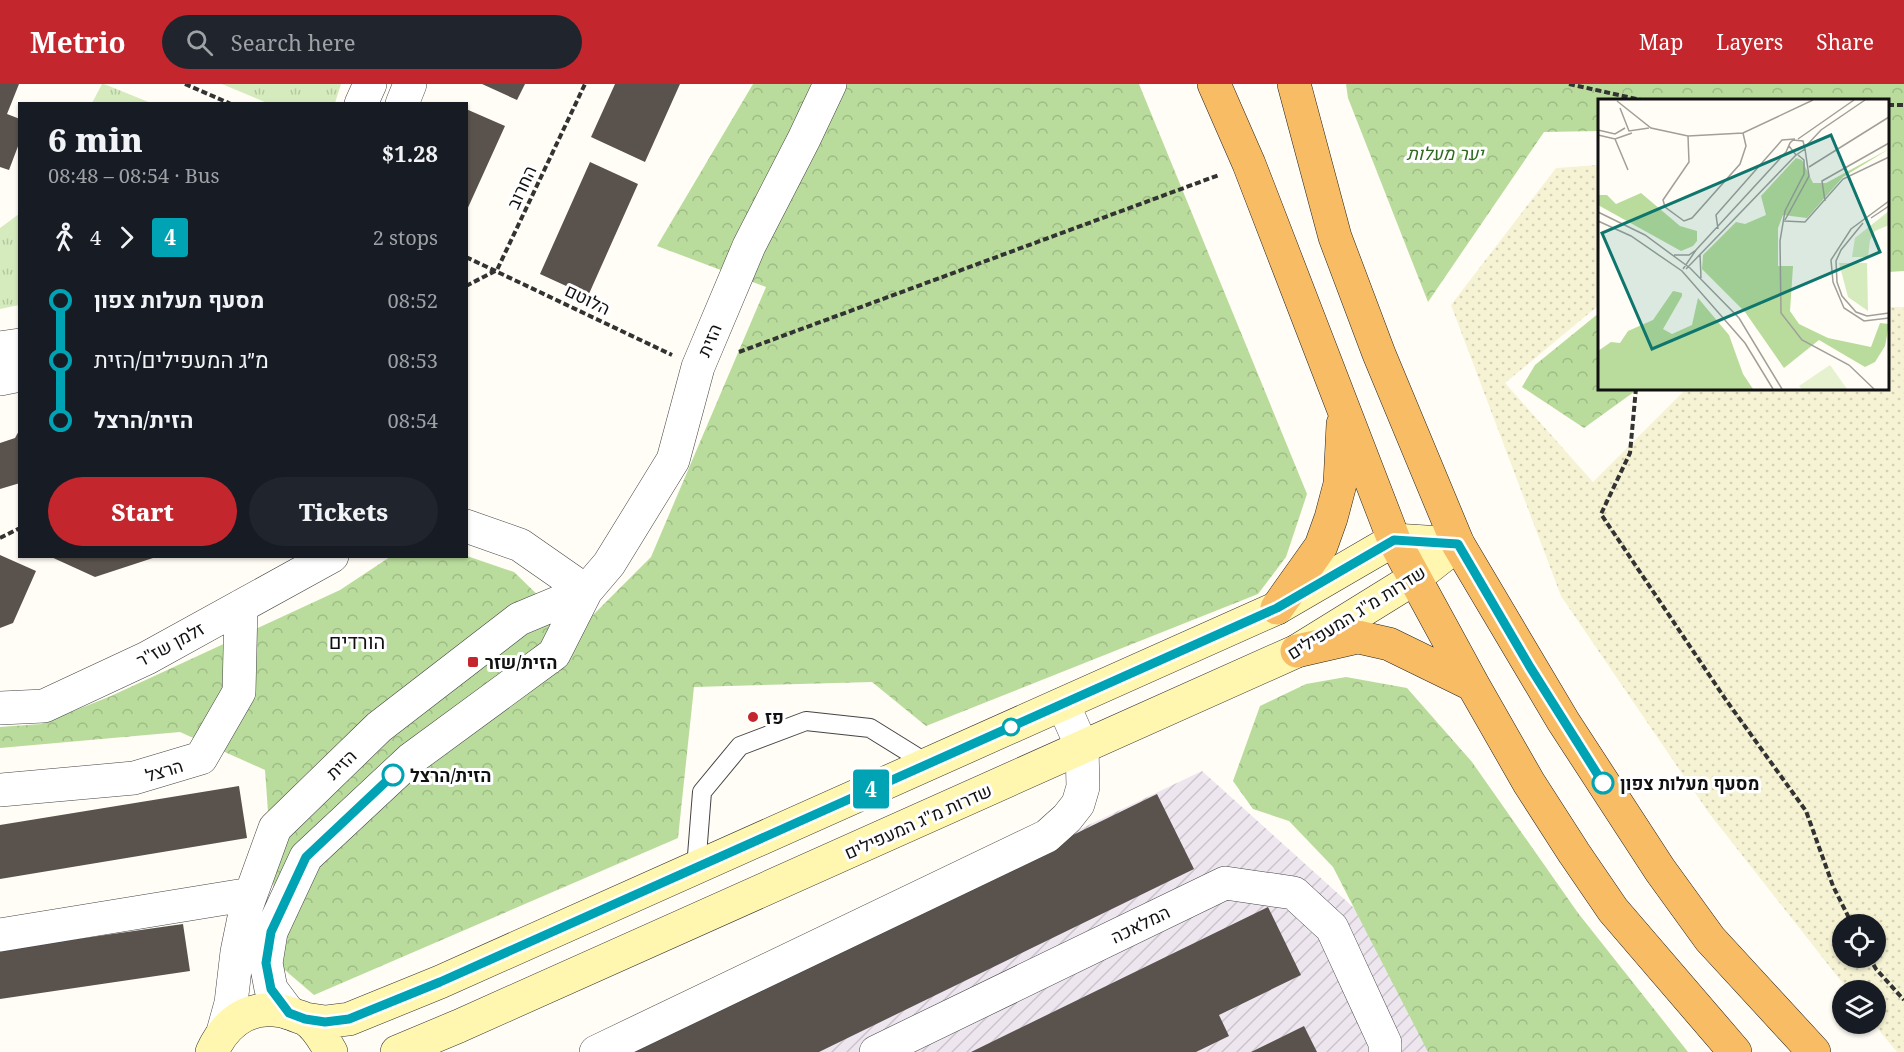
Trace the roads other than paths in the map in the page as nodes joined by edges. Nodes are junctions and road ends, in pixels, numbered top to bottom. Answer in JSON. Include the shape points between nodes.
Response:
{"nodes":[{"id":1,"x":370,"y":84,"type":"edge"},
{"id":2,"x":410,"y":84,"type":"edge"},
{"id":3,"x":830,"y":84,"type":"edge"},
{"id":4,"x":1214,"y":84,"type":"edge"},
{"id":5,"x":1294,"y":84,"type":"edge"},
{"id":6,"x":362,"y":102,"type":"edge"},
{"id":7,"x":403,"y":102,"type":"edge"},
{"id":8,"x":18,"y":345,"type":"edge"},
{"id":9,"x":0,"y":348,"type":"edge"},
{"id":10,"x":18,"y":375,"type":"edge"},
{"id":11,"x":0,"y":379,"type":"edge"},
{"id":12,"x":1343,"y":408,"type":"junction"},
{"id":13,"x":468,"y":527,"type":"edge"},
{"id":14,"x":1394,"y":540,"type":"junction"},
{"id":15,"x":1458,"y":544,"type":"junction"},
{"id":16,"x":329,"y":558,"type":"edge"},
{"id":17,"x":1415,"y":578,"type":"junction"},
{"id":18,"x":586,"y":591,"type":"junction"},
{"id":19,"x":241,"y":606,"type":"junction"},
{"id":20,"x":1277,"y":608,"type":"junction"},
{"id":21,"x":1297,"y":651,"type":"junction"},
{"id":22,"x":1473,"y":686,"type":"junction"},
{"id":23,"x":1063,"y":704,"type":"junction"},
{"id":24,"x":0,"y":708,"type":"edge"},
{"id":25,"x":1082,"y":747,"type":"junction"},
{"id":26,"x":928,"y":764,"type":"junction"},
{"id":27,"x":0,"y":790,"type":"edge"},
{"id":28,"x":696,"y":868,"type":"junction"},
{"id":29,"x":251,"y":894,"type":"junction"},
{"id":30,"x":0,"y":935,"type":"edge"},
{"id":31,"x":297,"y":1016,"type":"junction"},
{"id":32,"x":214,"y":1047,"type":"edge"},
{"id":33,"x":331,"y":1052,"type":"edge"},
{"id":34,"x":397,"y":1052,"type":"edge"},
{"id":35,"x":596,"y":1052,"type":"edge"},
{"id":36,"x":876,"y":1052,"type":"edge"},
{"id":37,"x":1384,"y":1052,"type":"edge"},
{"id":38,"x":1734,"y":1052,"type":"edge"},
{"id":39,"x":1814,"y":1052,"type":"edge"}],
"edges":[{"from":1,"to":6,"type":"street"},
{"from":2,"to":7,"type":"street"},
{"from":3,"to":18,"type":"street","name":"הזית","via":[[749,246],[698,367],[673,460],[609,564]]},
{"from":4,"to":12,"type":"highway"},
{"from":5,"to":15,"type":"highway","via":[[1335,237],[1378,354]]},
{"from":8,"to":9,"type":"street"},
{"from":10,"to":11,"type":"street"},
{"from":12,"to":14,"type":"highway"},
{"from":12,"to":20,"type":"highway","via":[[1340,484],[1331,518],[1321,546]]},
{"from":13,"to":18,"type":"street","via":[[520,545]]},
{"from":14,"to":15,"type":"main road","name":"שדרות מ\"ג המעפילים"},
{"from":14,"to":17,"type":"highway"},
{"from":14,"to":20,"type":"main road"},
{"from":15,"to":17,"type":"main road","name":"שדרות מ\"ג המעפילים"},
{"from":15,"to":39,"type":"highway","via":[[1563,721],[1660,870],[1710,939]]},
{"from":16,"to":19,"type":"street","name":"זלמן שז\"ר"},
{"from":17,"to":21,"type":"main road","name":"שדרות מ\"ג המעפילים"},
{"from":17,"to":22,"type":"highway"},
{"from":18,"to":29,"type":"street","name":"הזית","via":[[519,619],[379,727],[275,828]]},
{"from":18,"to":31,"type":"street","name":"הזית","via":[[554,654],[411,759],[306,857],[271,932],[266,963],[271,989]]},
{"from":19,"to":24,"type":"street","name":"זלמן שז\"ר","via":[[147,658],[44,706]]},
{"from":19,"to":27,"type":"street","name":"הרצל","via":[[239,692],[201,758],[134,778]]},
{"from":20,"to":23,"type":"main road"},
{"from":21,"to":22,"type":"highway","via":[[1358,637],[1389,644]]},
{"from":21,"to":25,"type":"main road","name":"שדרות מ\"ג המעפילים"},
{"from":22,"to":38,"type":"highway","via":[[1529,783],[1613,910]]},
{"from":23,"to":25,"type":"street"},
{"from":23,"to":26,"type":"main road"},
{"from":25,"to":34,"type":"main road","name":"שדרות מ\"ג המעפילים"},
{"from":25,"to":35,"type":"street","via":[[1083,787],[1078,804],[1047,836]]},
{"from":26,"to":28,"type":"main road"},
{"from":26,"to":28,"type":"lane","via":[[870,728],[806,721],[740,746],[702,792]]},
{"from":28,"to":31,"type":"main road","via":[[374,1010],[325,1022]]},
{"from":29,"to":30,"type":"street"},
{"from":29,"to":32,"type":"street","name":"הזית","via":[[237,952],[231,1003]]},
{"from":31,"to":32,"type":"main road","via":[[278,1010],[256,1011],[235,1020]]},
{"from":31,"to":33,"type":"main road","via":[[321,1034]]},
{"from":36,"to":37,"type":"street","name":"המלאכה","via":[[1225,883],[1294,893],[1332,928],[1385,1043]]}]}
